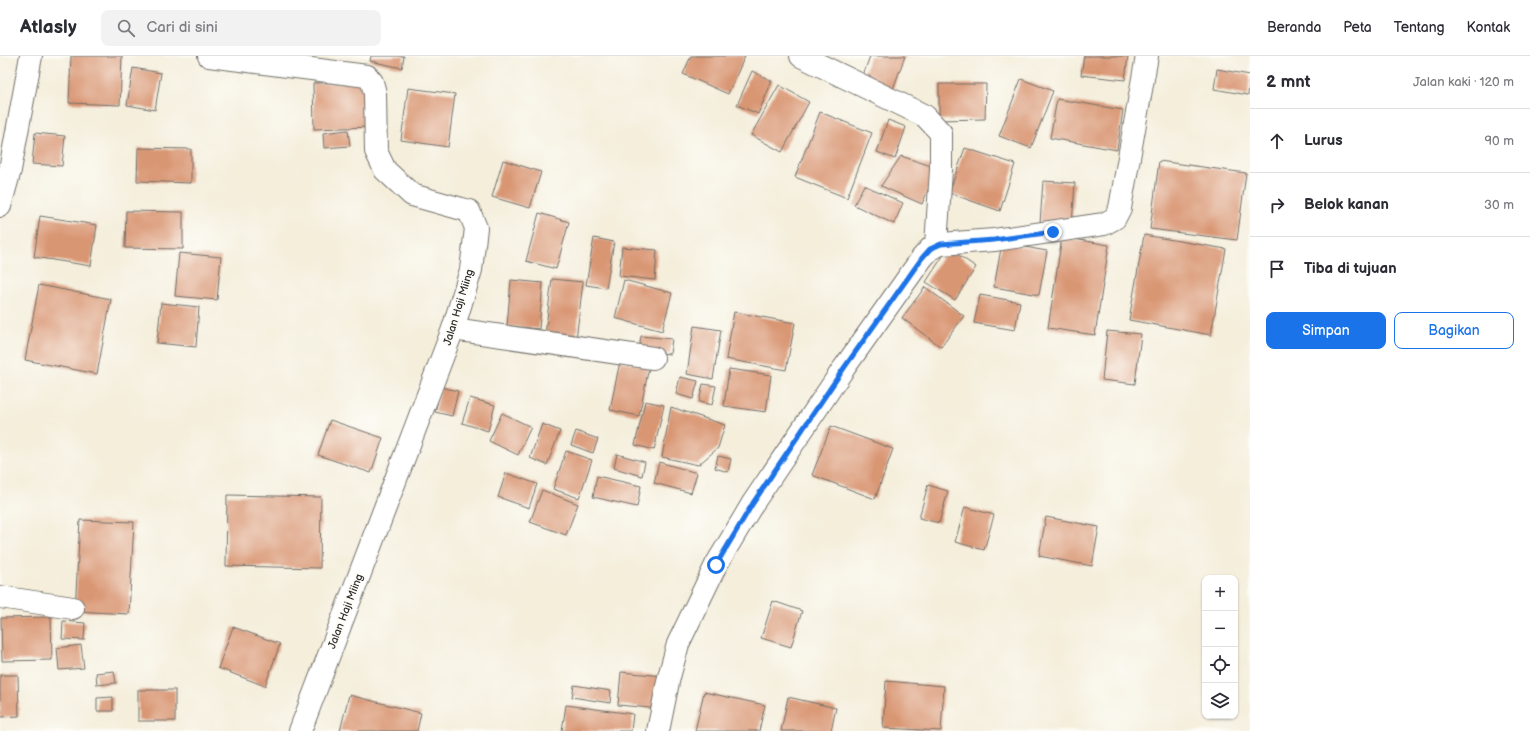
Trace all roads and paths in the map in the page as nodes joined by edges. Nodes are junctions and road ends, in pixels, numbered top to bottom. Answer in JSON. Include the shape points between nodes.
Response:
{"nodes":[{"id":1,"x":31,"y":56,"type":"edge"},
{"id":2,"x":209,"y":56,"type":"edge"},
{"id":3,"x":801,"y":56,"type":"edge"},
{"id":4,"x":1148,"y":56,"type":"edge"},
{"id":5,"x":0,"y":206,"type":"edge"},
{"id":6,"x":936,"y":246,"type":"junction"},
{"id":7,"x":453,"y":329,"type":"junction"},
{"id":8,"x":653,"y":358,"type":"dead end"},
{"id":9,"x":0,"y":597,"type":"edge"},
{"id":10,"x":73,"y":608,"type":"dead end"},
{"id":11,"x":300,"y":731,"type":"edge"},
{"id":12,"x":658,"y":731,"type":"edge"}],
"edges":[{"from":1,"to":5,"type":"street","via":[[10,170]]},
{"from":2,"to":7,"type":"street","name":"Jalan Haji Miing","via":[[367,76],[375,93],[376,150],[385,170],[412,195],[469,211],[476,228],[471,270]]},
{"from":3,"to":6,"type":"street","via":[[925,116],[941,133]]},
{"from":4,"to":6,"type":"street","via":[[1120,208],[1115,218],[1104,224]]},
{"from":6,"to":12,"type":"street","via":[[922,258],[844,368],[753,503],[716,565],[678,644]]},
{"from":7,"to":8,"type":"street"},
{"from":7,"to":11,"type":"street","name":"Jalan Haji Miing"},
{"from":9,"to":10,"type":"street"}]}
